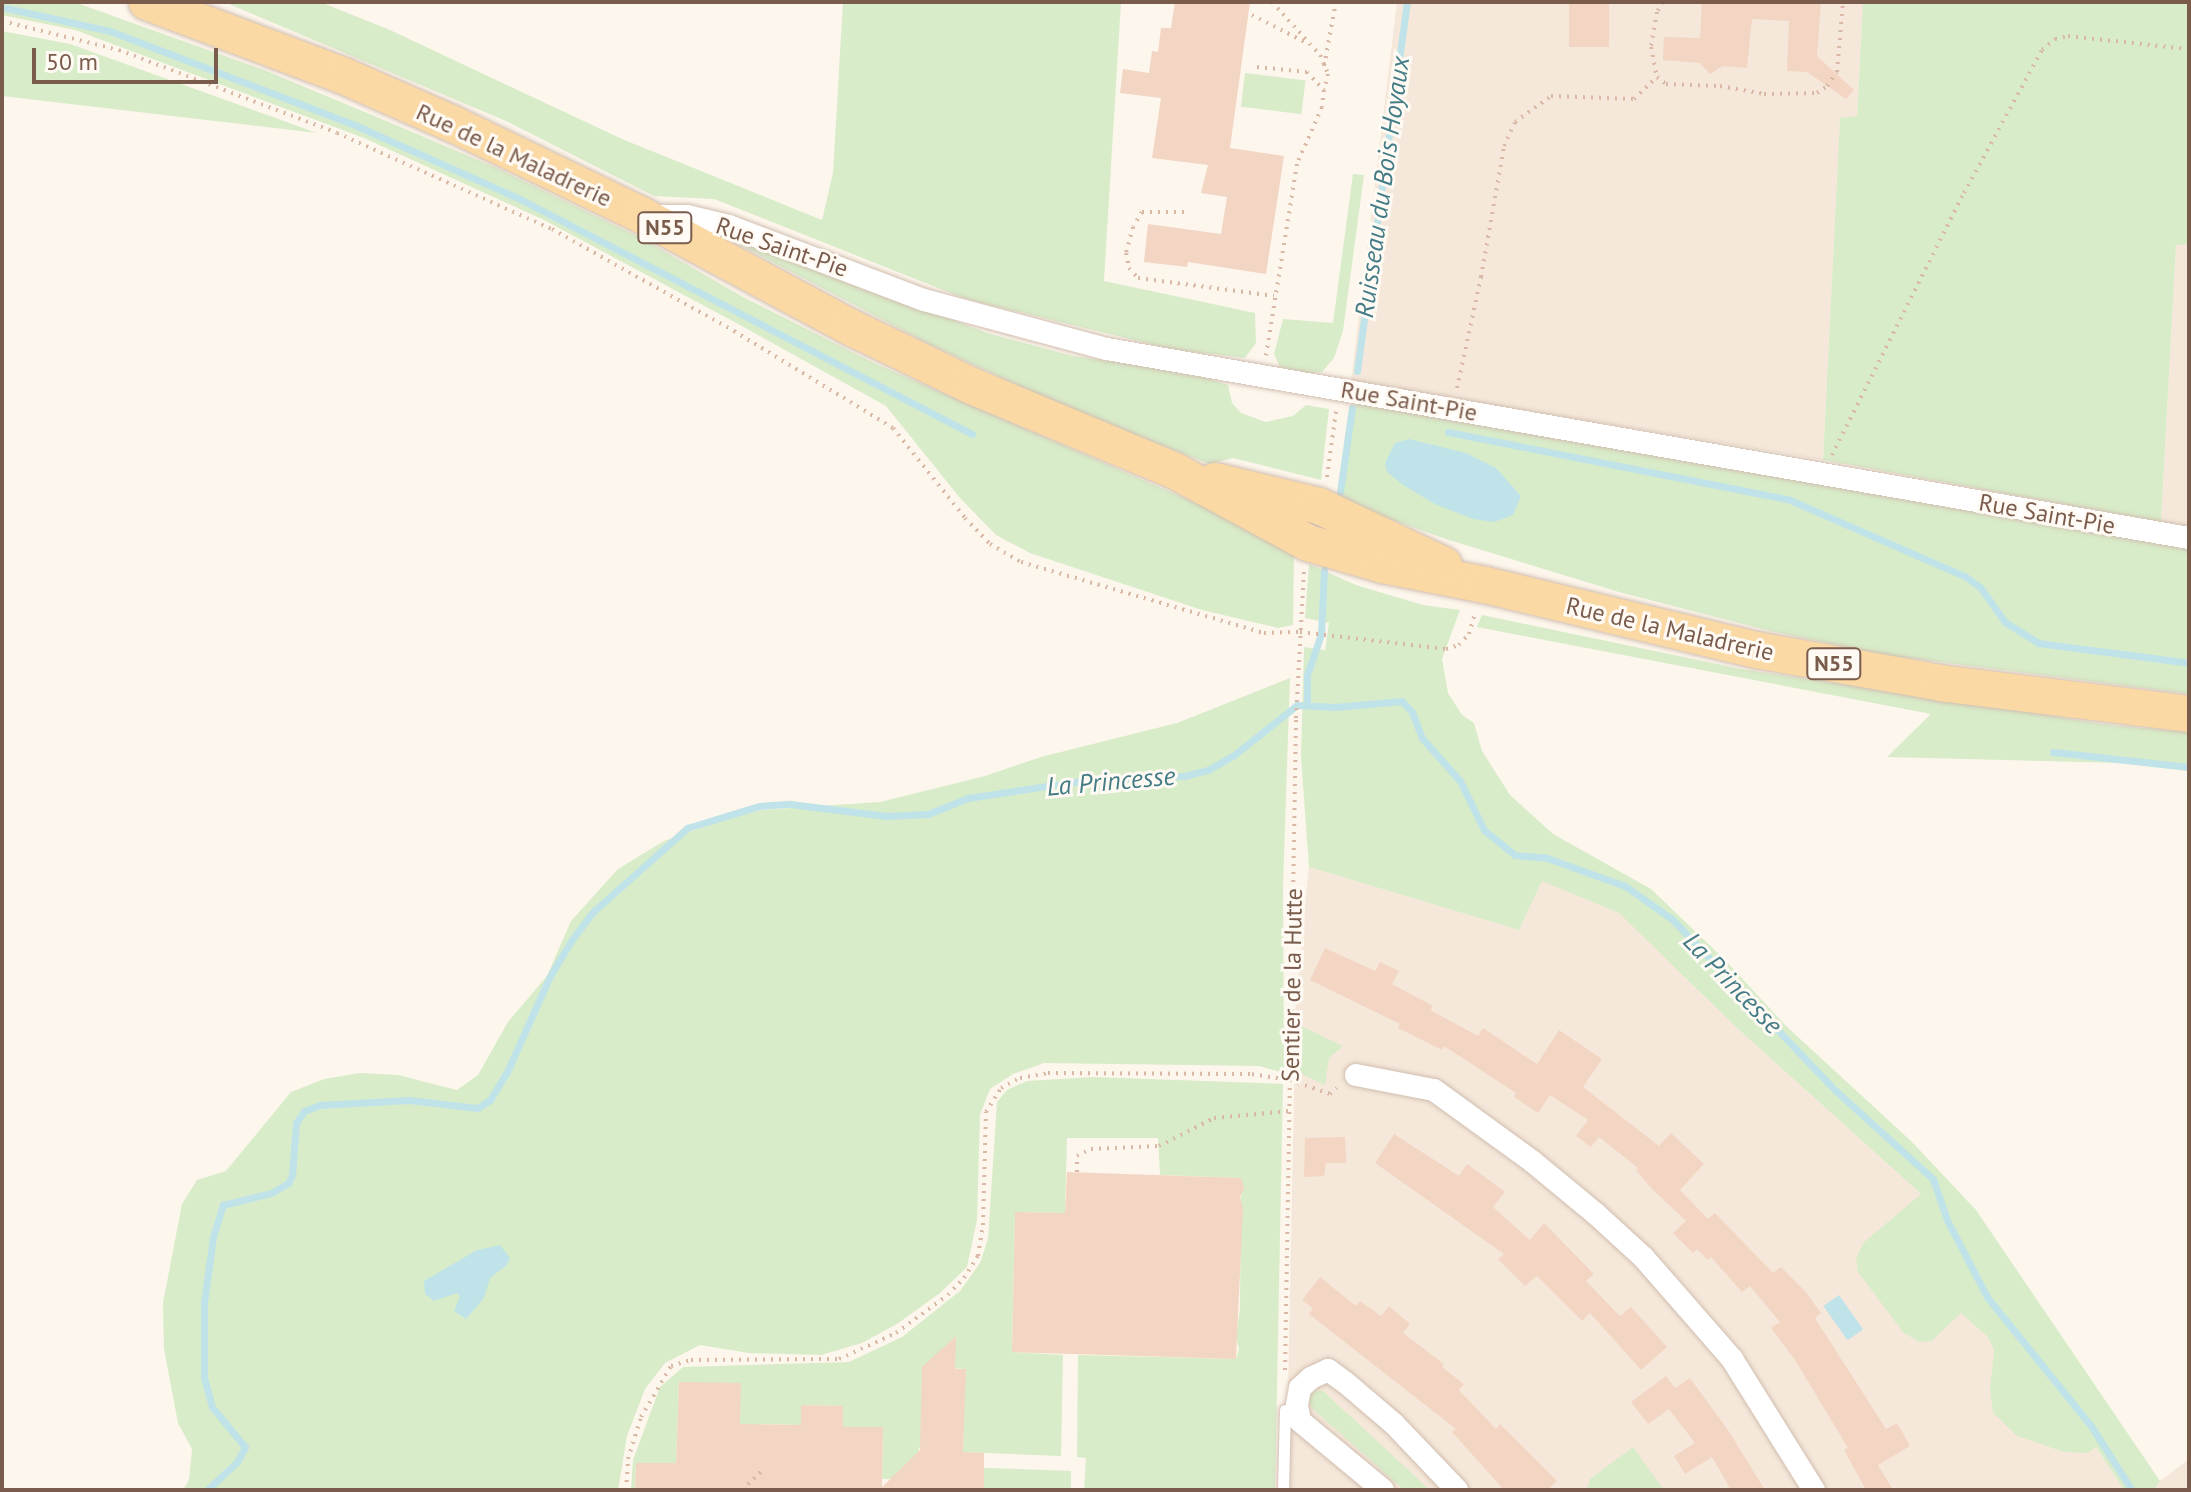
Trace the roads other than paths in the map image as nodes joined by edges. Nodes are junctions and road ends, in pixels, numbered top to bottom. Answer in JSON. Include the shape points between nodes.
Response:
{"nodes":[{"id":1,"x":147,"y":2,"type":"edge"},
{"id":2,"x":643,"y":216,"type":"junction"},
{"id":3,"x":2189,"y":538,"type":"edge"},
{"id":4,"x":2189,"y":714,"type":"edge"},
{"id":5,"x":1356,"y":1075,"type":"road end"},
{"id":6,"x":1285,"y":1410,"type":"dead end"},
{"id":7,"x":1283,"y":1490,"type":"edge"},
{"id":8,"x":1383,"y":1490,"type":"edge"},
{"id":9,"x":1457,"y":1490,"type":"edge"},
{"id":10,"x":1814,"y":1490,"type":"edge"}],
"edges":[{"from":1,"to":2,"type":"main road","name":"Rue de la Maladrerie","number":"N55","via":[[344,76]]},
{"from":2,"to":3,"type":"street","name":"Rue Saint-Pie","via":[[687,216],[729,226],[924,300],[1107,349]]},
{"from":2,"to":4,"type":"main road","name":"Rue de la Maladrerie","number":"N55","via":[[865,334],[986,392],[1175,471],[1308,543],[1756,650],[1941,683]]},
{"from":5,"to":10,"type":"street","via":[[1434,1090],[1596,1214],[1644,1258],[1732,1359]]},
{"from":6,"to":7,"type":"lane"},
{"from":8,"to":9,"type":"street","via":[[1300,1421],[1300,1388],[1311,1378],[1328,1370],[1346,1383]]}]}
